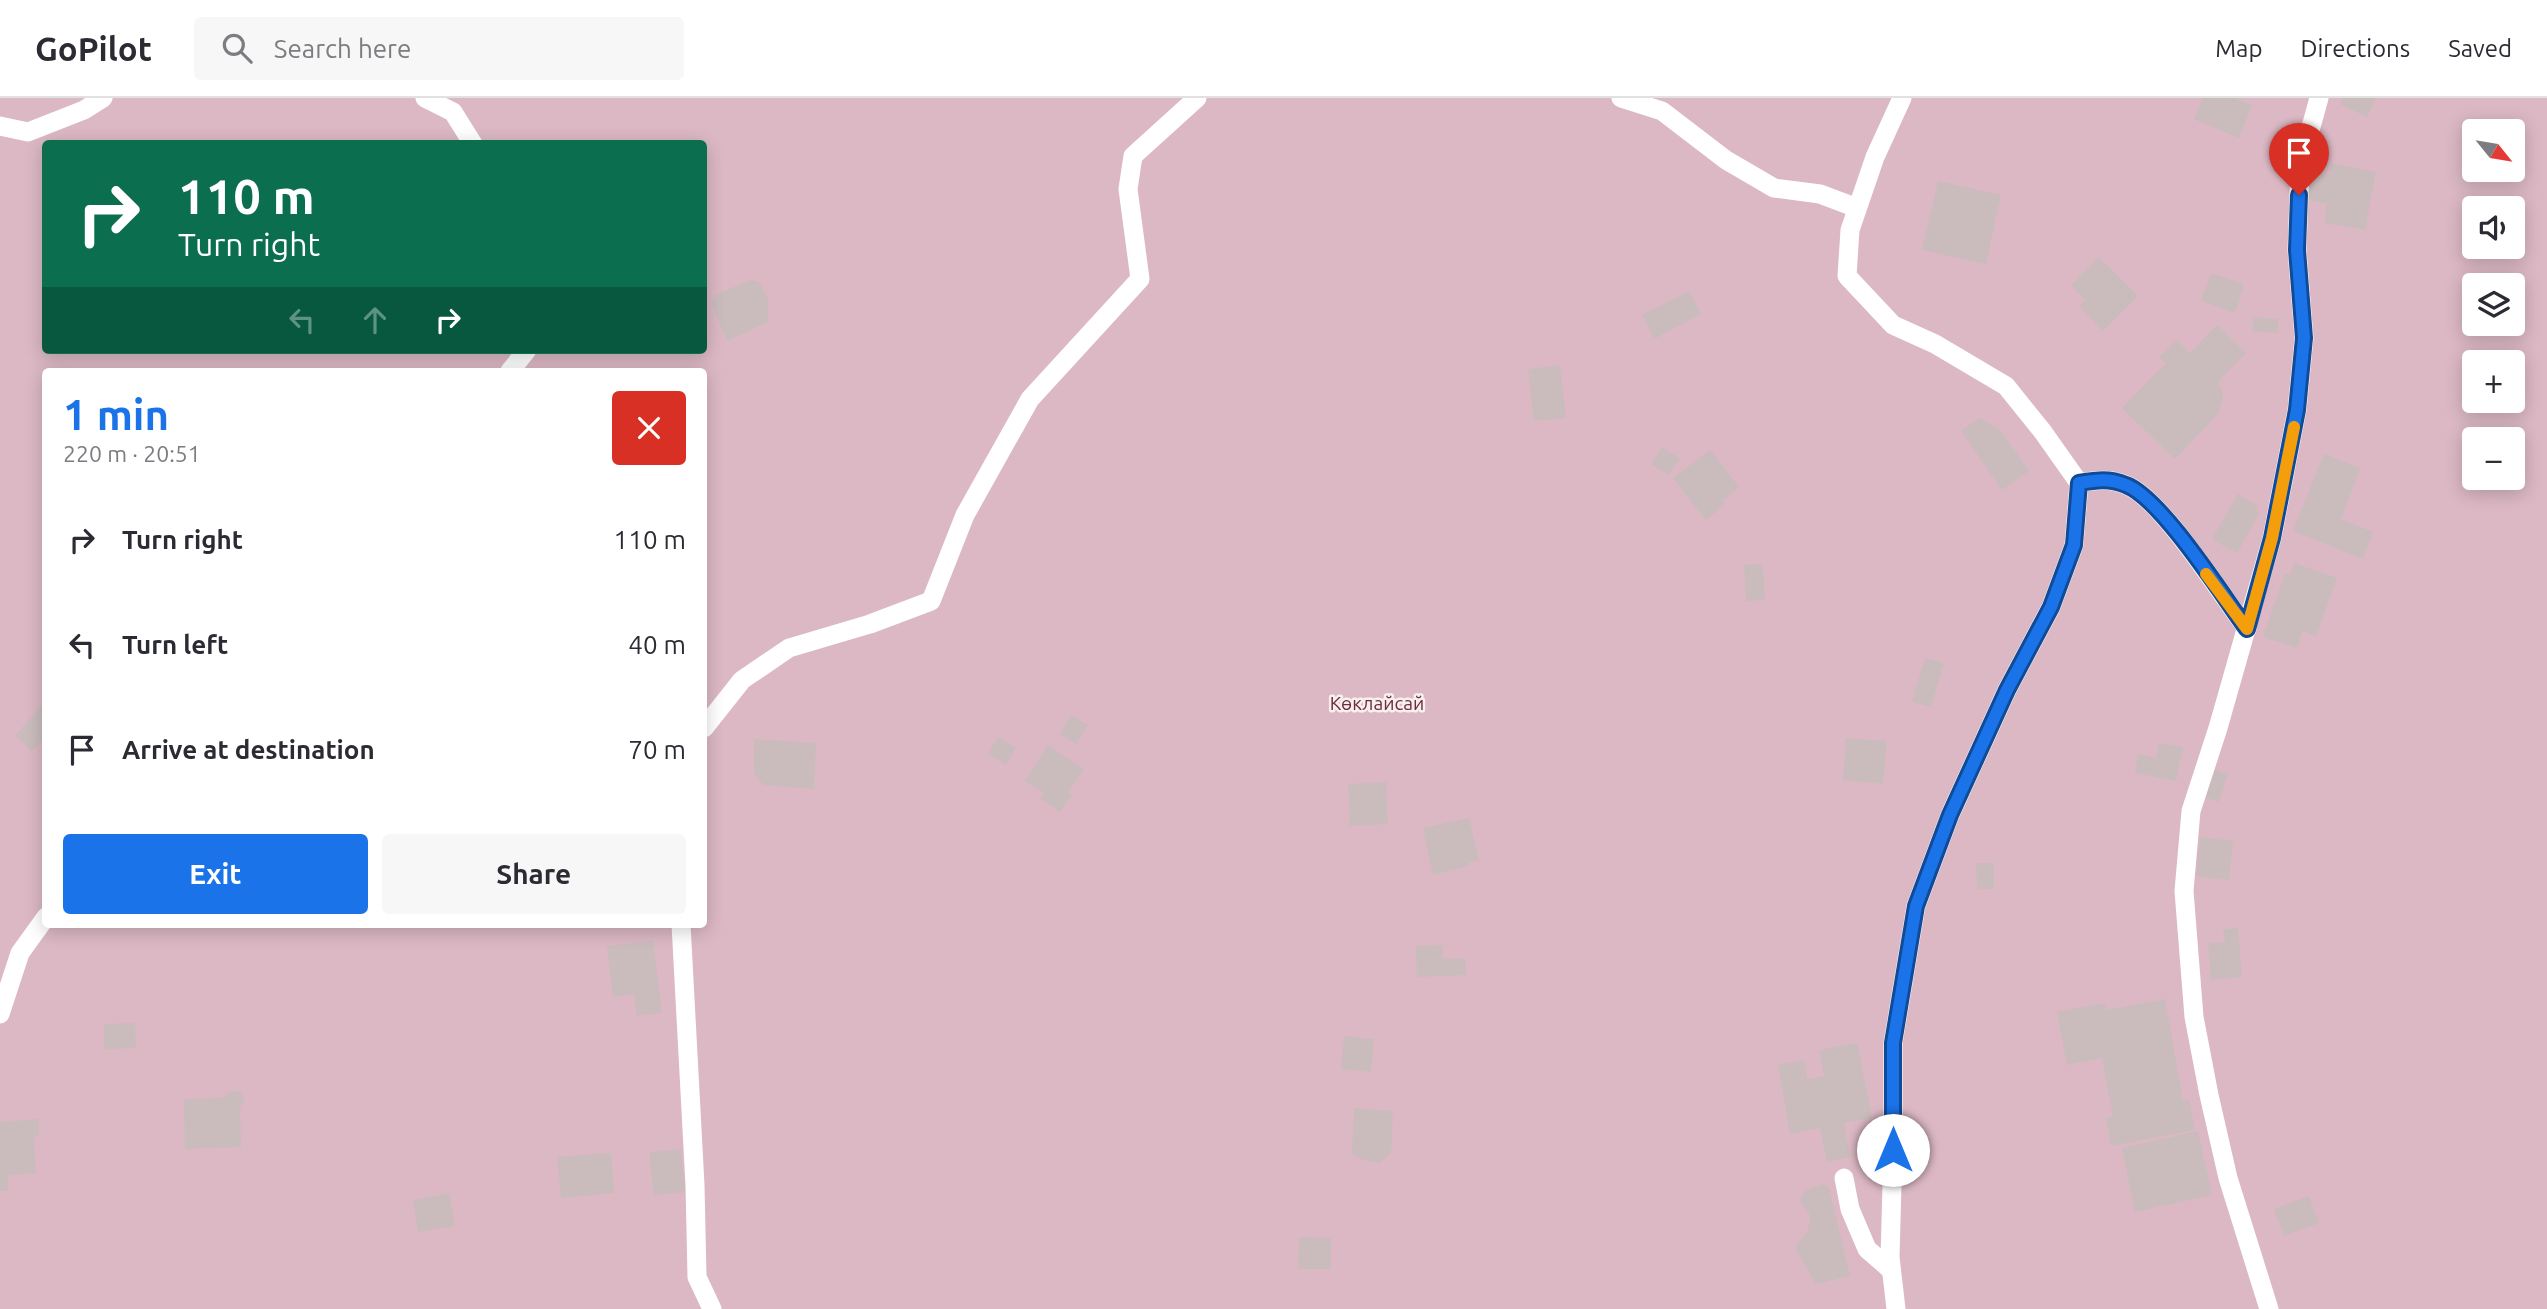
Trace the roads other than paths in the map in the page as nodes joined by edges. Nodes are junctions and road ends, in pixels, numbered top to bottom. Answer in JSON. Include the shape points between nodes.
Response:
{"nodes":[{"id":1,"x":103,"y":98,"type":"edge"},
{"id":2,"x":425,"y":98,"type":"edge"},
{"id":3,"x":1198,"y":98,"type":"edge"},
{"id":4,"x":1620,"y":98,"type":"edge"},
{"id":5,"x":1902,"y":98,"type":"edge"},
{"id":6,"x":2319,"y":98,"type":"edge"},
{"id":7,"x":0,"y":126,"type":"edge"},
{"id":8,"x":470,"y":140,"type":"edge"},
{"id":9,"x":1857,"y":208,"type":"junction"},
{"id":10,"x":524,"y":354,"type":"edge"},
{"id":11,"x":512,"y":368,"type":"edge"},
{"id":12,"x":2079,"y":483,"type":"junction"},
{"id":13,"x":2247,"y":629,"type":"junction"},
{"id":14,"x":707,"y":724,"type":"edge"},
{"id":15,"x":42,"y":923,"type":"edge"},
{"id":16,"x":681,"y":928,"type":"edge"},
{"id":17,"x":0,"y":1014,"type":"edge"},
{"id":18,"x":1844,"y":1178,"type":"dead end"},
{"id":19,"x":1891,"y":1270,"type":"junction"},
{"id":20,"x":712,"y":1309,"type":"edge"},
{"id":21,"x":1896,"y":1309,"type":"edge"},
{"id":22,"x":2269,"y":1309,"type":"edge"}],
"edges":[{"from":1,"to":7,"type":"street","via":[[28,132]]},
{"from":2,"to":8,"type":"street","via":[[453,112]]},
{"from":3,"to":14,"type":"street","via":[[1133,156],[1128,189],[1140,278],[1030,399],[965,515],[931,601],[789,648],[742,680]]},
{"from":4,"to":9,"type":"street","via":[[1662,111],[1726,160],[1774,188],[1820,194]]},
{"from":5,"to":9,"type":"street"},
{"from":6,"to":13,"type":"street","via":[[2300,167],[2297,250],[2304,338],[2297,410],[2272,538]]},
{"from":9,"to":12,"type":"street","via":[[1850,230],[1847,276],[1893,325],[2006,386]]},
{"from":10,"to":11,"type":"street"},
{"from":12,"to":13,"type":"street","via":[[2102,478],[2129,486],[2164,516]]},
{"from":12,"to":19,"type":"street","via":[[2074,545],[2051,607],[1950,815],[1916,906],[1893,1043]]},
{"from":13,"to":22,"type":"street","via":[[2192,811],[2184,891],[2193,1017],[2228,1178]]},
{"from":15,"to":17,"type":"street","via":[[20,953]]},
{"from":16,"to":20,"type":"street","via":[[697,1277]]},
{"from":18,"to":19,"type":"street","via":[[1850,1209],[1867,1249]]},
{"from":19,"to":21,"type":"street"}]}
